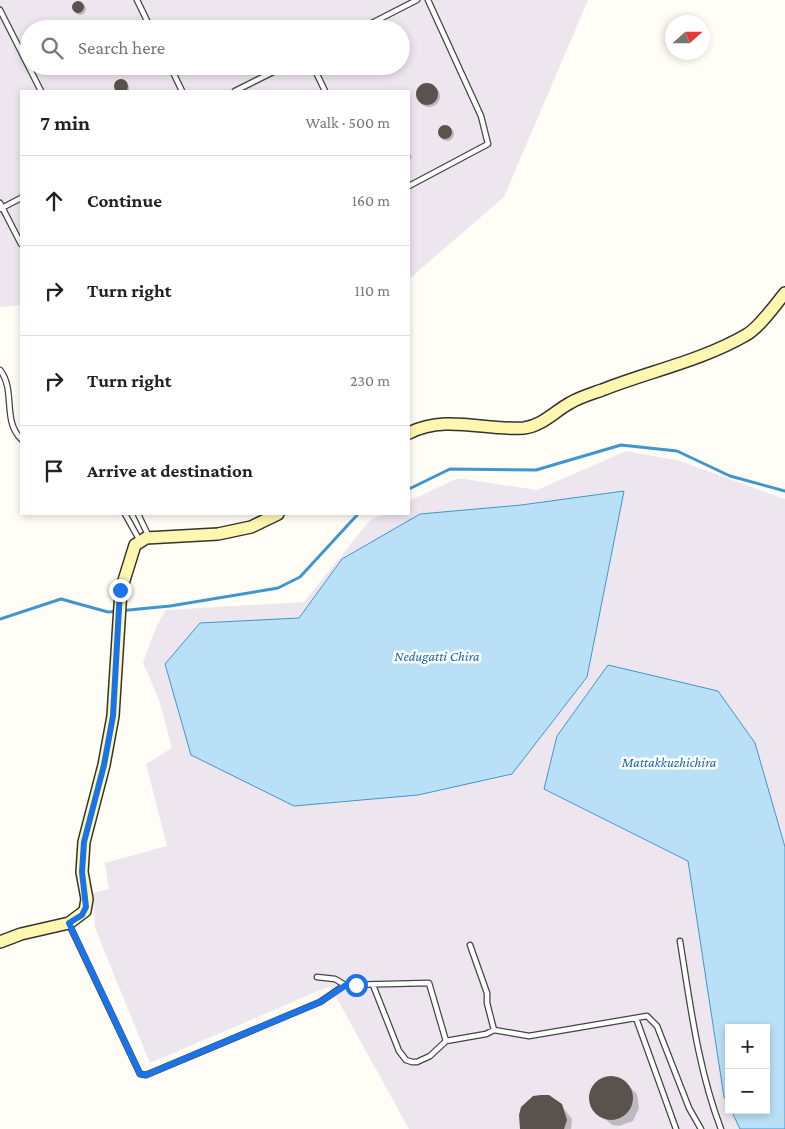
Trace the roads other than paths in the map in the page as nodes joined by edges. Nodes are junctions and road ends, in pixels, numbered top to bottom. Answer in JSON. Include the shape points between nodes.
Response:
{"nodes":[{"id":1,"x":137,"y":0,"type":"edge"},
{"id":2,"x":417,"y":0,"type":"edge"},
{"id":3,"x":428,"y":0,"type":"edge"},
{"id":4,"x":0,"y":10,"type":"edge"},
{"id":5,"x":147,"y":20,"type":"edge"},
{"id":6,"x":378,"y":20,"type":"edge"},
{"id":7,"x":20,"y":50,"type":"edge"},
{"id":8,"x":33,"y":75,"type":"edge"},
{"id":9,"x":174,"y":75,"type":"edge"},
{"id":10,"x":267,"y":75,"type":"edge"},
{"id":11,"x":317,"y":75,"type":"edge"},
{"id":12,"x":40,"y":90,"type":"edge"},
{"id":13,"x":182,"y":90,"type":"edge"},
{"id":14,"x":237,"y":90,"type":"edge"},
{"id":15,"x":325,"y":90,"type":"edge"},
{"id":16,"x":410,"y":185,"type":"edge"},
{"id":17,"x":20,"y":198,"type":"edge"},
{"id":18,"x":1,"y":206,"type":"edge"},
{"id":19,"x":20,"y":242,"type":"edge"},
{"id":20,"x":785,"y":294,"type":"edge"},
{"id":21,"x":0,"y":370,"type":"edge"},
{"id":22,"x":410,"y":432,"type":"edge"},
{"id":23,"x":20,"y":438,"type":"edge"},
{"id":24,"x":126,"y":515,"type":"edge"},
{"id":25,"x":138,"y":515,"type":"edge"},
{"id":26,"x":276,"y":515,"type":"edge"},
{"id":27,"x":145,"y":539,"type":"junction"},
{"id":28,"x":69,"y":923,"type":"junction"},
{"id":29,"x":680,"y":941,"type":"dead end"},
{"id":30,"x":0,"y":942,"type":"edge"},
{"id":31,"x":470,"y":945,"type":"dead end"},
{"id":32,"x":317,"y":977,"type":"dead end"},
{"id":33,"x":346,"y":985,"type":"junction"},
{"id":34,"x":373,"y":986,"type":"junction"},
{"id":35,"x":636,"y":1018,"type":"junction"},
{"id":36,"x":494,"y":1030,"type":"junction"},
{"id":37,"x":446,"y":1041,"type":"junction"},
{"id":38,"x":676,"y":1129,"type":"edge"},
{"id":39,"x":701,"y":1129,"type":"edge"},
{"id":40,"x":721,"y":1129,"type":"edge"}],
"edges":[{"from":1,"to":5,"type":"lane"},
{"from":2,"to":6,"type":"lane"},
{"from":3,"to":16,"type":"lane","via":[[482,116],[488,144]]},
{"from":4,"to":7,"type":"lane"},
{"from":8,"to":12,"type":"lane"},
{"from":9,"to":13,"type":"lane"},
{"from":10,"to":14,"type":"lane"},
{"from":11,"to":15,"type":"lane"},
{"from":17,"to":18,"type":"lane"},
{"from":18,"to":19,"type":"lane"},
{"from":20,"to":22,"type":"main road","via":[[748,334],[698,358],[629,379],[571,402],[526,428],[453,422],[421,427]]},
{"from":21,"to":23,"type":"lane","via":[[6,383],[11,424]]},
{"from":24,"to":27,"type":"lane"},
{"from":25,"to":27,"type":"lane"},
{"from":26,"to":27,"type":"main road","via":[[251,527],[218,534]]},
{"from":27,"to":28,"type":"main road","via":[[136,545],[120,590],[113,716],[84,842],[82,872],[86,907],[82,915]]},
{"from":28,"to":30,"type":"main road"},
{"from":28,"to":33,"type":"lane","via":[[140,1074],[146,1075],[320,1002]]},
{"from":29,"to":40,"type":"lane","via":[[704,1071]]},
{"from":31,"to":36,"type":"lane","via":[[487,993]]},
{"from":32,"to":33,"type":"lane","via":[[335,979]]},
{"from":33,"to":34,"type":"lane"},
{"from":34,"to":37,"type":"lane","via":[[429,983]]},
{"from":34,"to":37,"type":"lane","via":[[399,1051],[406,1060],[424,1060]]},
{"from":35,"to":36,"type":"lane","via":[[530,1036]]},
{"from":35,"to":38,"type":"lane"},
{"from":35,"to":39,"type":"lane","via":[[647,1016],[657,1026],[689,1108]]},
{"from":36,"to":37,"type":"lane"}]}
